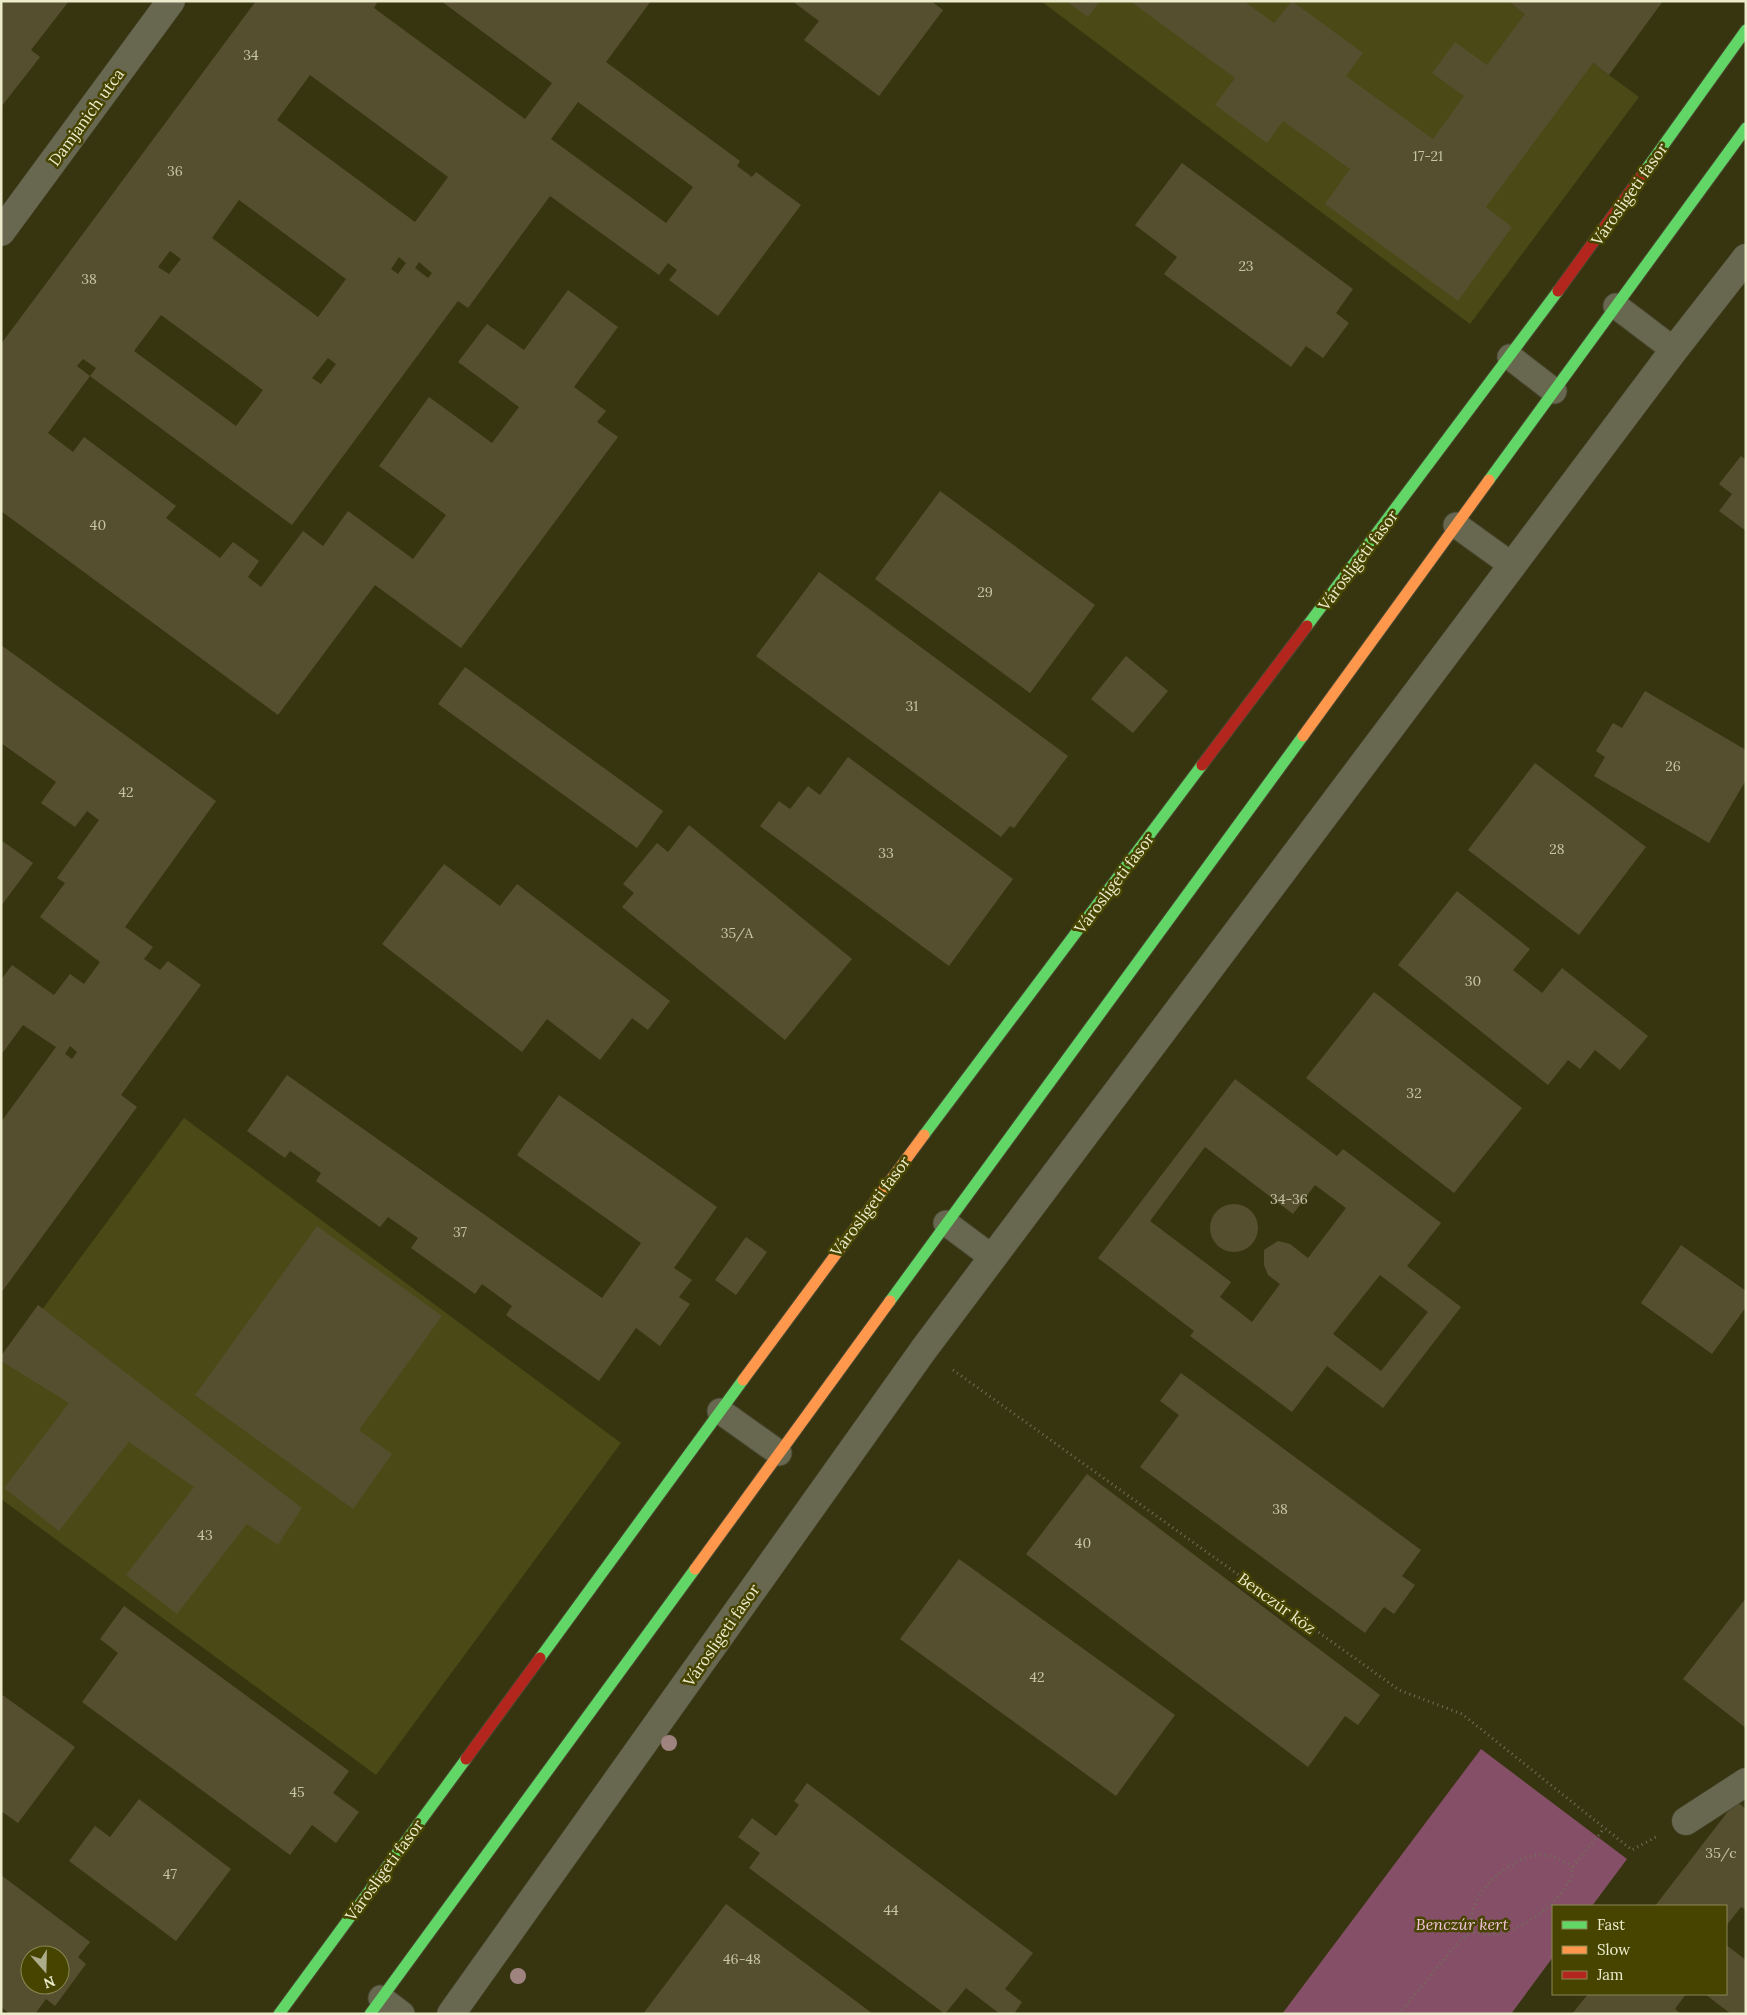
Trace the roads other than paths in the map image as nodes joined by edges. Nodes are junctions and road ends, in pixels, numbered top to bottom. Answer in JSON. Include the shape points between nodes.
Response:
{"nodes":[{"id":1,"x":171,"y":1,"type":"edge"},
{"id":2,"x":1746,"y":30,"type":"edge"},
{"id":3,"x":1746,"y":128,"type":"edge"},
{"id":4,"x":2,"y":230,"type":"edge"},
{"id":5,"x":1746,"y":258,"type":"edge"},
{"id":6,"x":1616,"y":306,"type":"junction"},
{"id":7,"x":1674,"y":350,"type":"junction"},
{"id":8,"x":1510,"y":356,"type":"junction"},
{"id":9,"x":1554,"y":391,"type":"junction"},
{"id":10,"x":1456,"y":525,"type":"junction"},
{"id":11,"x":1513,"y":566,"type":"junction"},
{"id":12,"x":946,"y":1223,"type":"junction"},
{"id":13,"x":993,"y":1258,"type":"junction"},
{"id":14,"x":720,"y":1411,"type":"junction"},
{"id":15,"x":779,"y":1453,"type":"junction"},
{"id":16,"x":1746,"y":1782,"type":"edge"},
{"id":17,"x":1686,"y":1820,"type":"dead end"},
{"id":18,"x":375,"y":2006,"type":"edge"},
{"id":19,"x":279,"y":2014,"type":"edge"},
{"id":20,"x":402,"y":2014,"type":"edge"},
{"id":21,"x":451,"y":2014,"type":"edge"}],
"edges":[{"from":1,"to":4,"type":"street","name":"Damjanich utca"},
{"from":2,"to":8,"type":"street","name":"Városligeti fasor"},
{"from":3,"to":6,"type":"street"},
{"from":5,"to":7,"type":"street","name":"Városligeti fasor"},
{"from":6,"to":7,"type":"lane"},
{"from":6,"to":9,"type":"street"},
{"from":7,"to":11,"type":"street","name":"Városligeti fasor"},
{"from":8,"to":9,"type":"lane"},
{"from":8,"to":14,"type":"street","name":"Városligeti fasor"},
{"from":9,"to":10,"type":"street"},
{"from":10,"to":11,"type":"lane"},
{"from":10,"to":12,"type":"street"},
{"from":11,"to":13,"type":"street","name":"Városligeti fasor"},
{"from":12,"to":13,"type":"lane"},
{"from":12,"to":15,"type":"street"},
{"from":13,"to":21,"type":"street","name":"Városligeti fasor","via":[[924,1349]]},
{"from":14,"to":15,"type":"lane"},
{"from":14,"to":19,"type":"street","name":"Városligeti fasor"},
{"from":15,"to":18,"type":"street"},
{"from":16,"to":17,"type":"street"},
{"from":18,"to":20,"type":"lane"}]}
